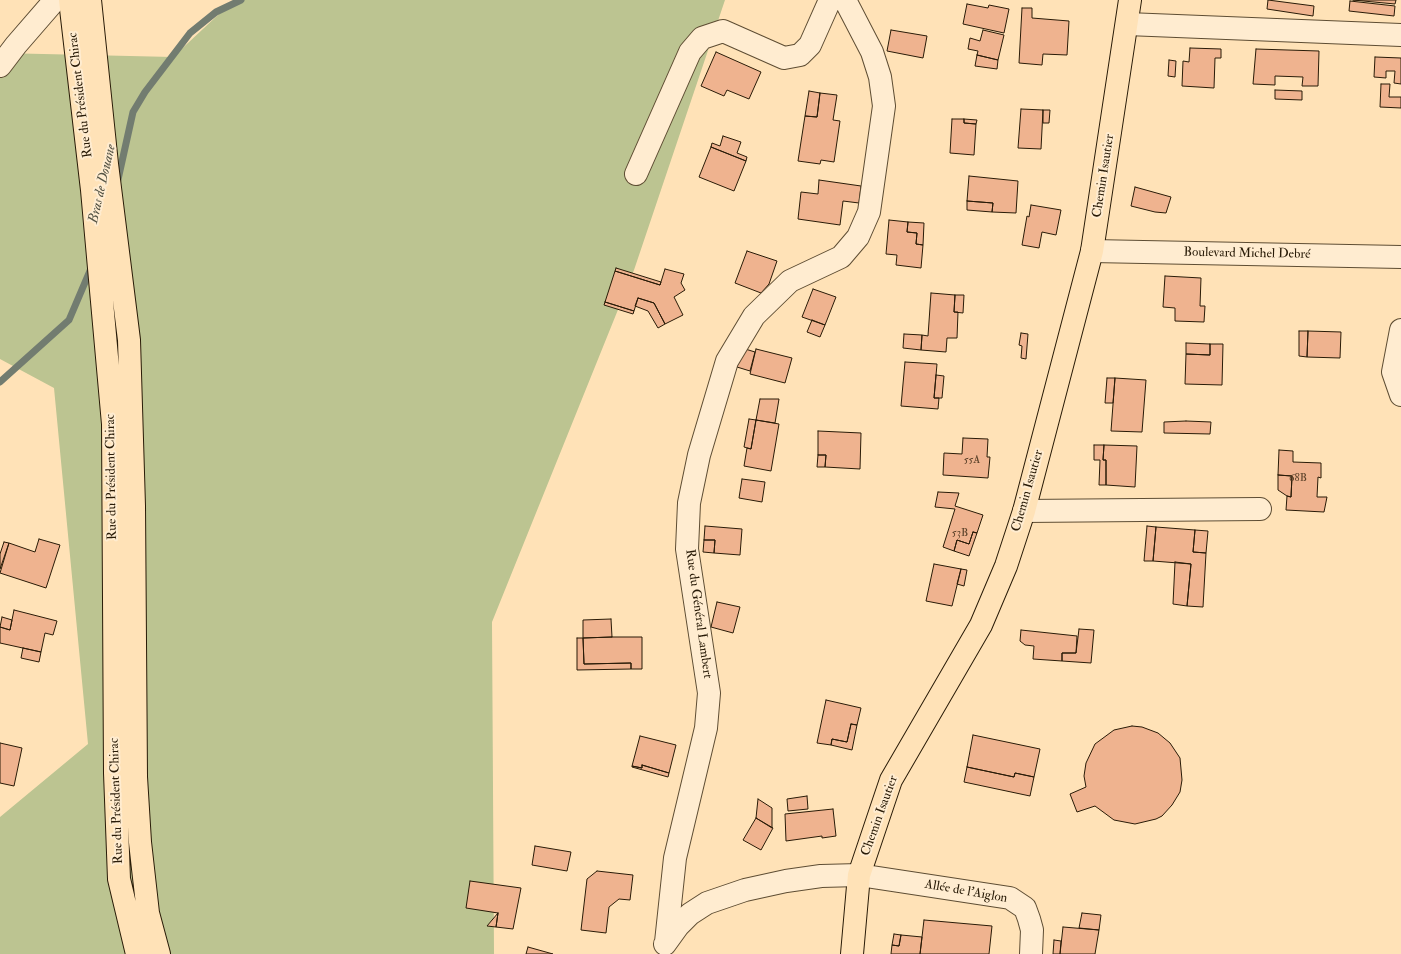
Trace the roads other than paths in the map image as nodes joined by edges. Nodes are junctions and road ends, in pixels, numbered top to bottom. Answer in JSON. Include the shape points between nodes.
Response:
{"nodes":[{"id":1,"x":55,"y":0,"type":"edge"},
{"id":2,"x":70,"y":0,"type":"edge"},
{"id":3,"x":90,"y":0,"type":"edge"},
{"id":4,"x":830,"y":0,"type":"edge"},
{"id":5,"x":845,"y":0,"type":"edge"},
{"id":6,"x":1130,"y":0,"type":"edge"},
{"id":7,"x":1127,"y":24,"type":"junction"},
{"id":8,"x":1401,"y":35,"type":"edge"},
{"id":9,"x":0,"y":66,"type":"edge"},
{"id":10,"x":636,"y":174,"type":"dead end"},
{"id":11,"x":1092,"y":252,"type":"junction"},
{"id":12,"x":1401,"y":257,"type":"edge"},
{"id":13,"x":1401,"y":330,"type":"edge"},
{"id":14,"x":1401,"y":396,"type":"edge"},
{"id":15,"x":1260,"y":509,"type":"dead end"},
{"id":16,"x":1024,"y":511,"type":"junction"},
{"id":17,"x":859,"y":874,"type":"junction"},
{"id":18,"x":663,"y":948,"type":"edge"},
{"id":19,"x":137,"y":954,"type":"edge"},
{"id":20,"x":159,"y":954,"type":"edge"},
{"id":21,"x":852,"y":954,"type":"edge"},
{"id":22,"x":1031,"y":954,"type":"edge"}],
"edges":[{"from":1,"to":9,"type":"street"},
{"from":2,"to":19,"type":"main road","name":"Rue du Président Chirac","via":[[92,190],[113,424],[115,773],[119,879]]},
{"from":3,"to":20,"type":"main road","name":"Rue du Président Chirac","via":[[129,340],[134,506],[136,777],[148,912]]},
{"from":4,"to":10,"type":"street","via":[[810,46],[800,56],[784,58],[723,31],[702,38],[690,52]]},
{"from":5,"to":18,"type":"street","name":"Rue du Général Lambert","via":[[872,52],[880,77],[884,106],[869,212],[858,237],[841,257],[790,281],[754,316],[727,360],[698,455],[689,503],[687,549],[709,693],[706,728],[675,858]]},
{"from":6,"to":7,"type":"main road","name":"Chemin Isautier"},
{"from":7,"to":8,"type":"street"},
{"from":7,"to":11,"type":"main road","name":"Chemin Isautier"},
{"from":11,"to":12,"type":"street","name":"Boulevard Michel Debré"},
{"from":11,"to":16,"type":"main road","name":"Chemin Isautier"},
{"from":13,"to":14,"type":"street","via":[[1392,372]]},
{"from":15,"to":16,"type":"street"},
{"from":16,"to":17,"type":"main road","name":"Chemin Isautier","via":[[1006,566],[981,625],[891,780]]},
{"from":17,"to":18,"type":"street","name":"Rue du Général Lambert","via":[[786,881],[745,890],[707,903],[678,926]]},
{"from":17,"to":21,"type":"main road","name":"Chemin Isautier"},
{"from":17,"to":22,"type":"street","name":"Allée de l'Aiglon","via":[[1010,898],[1025,908],[1032,930]]}]}
